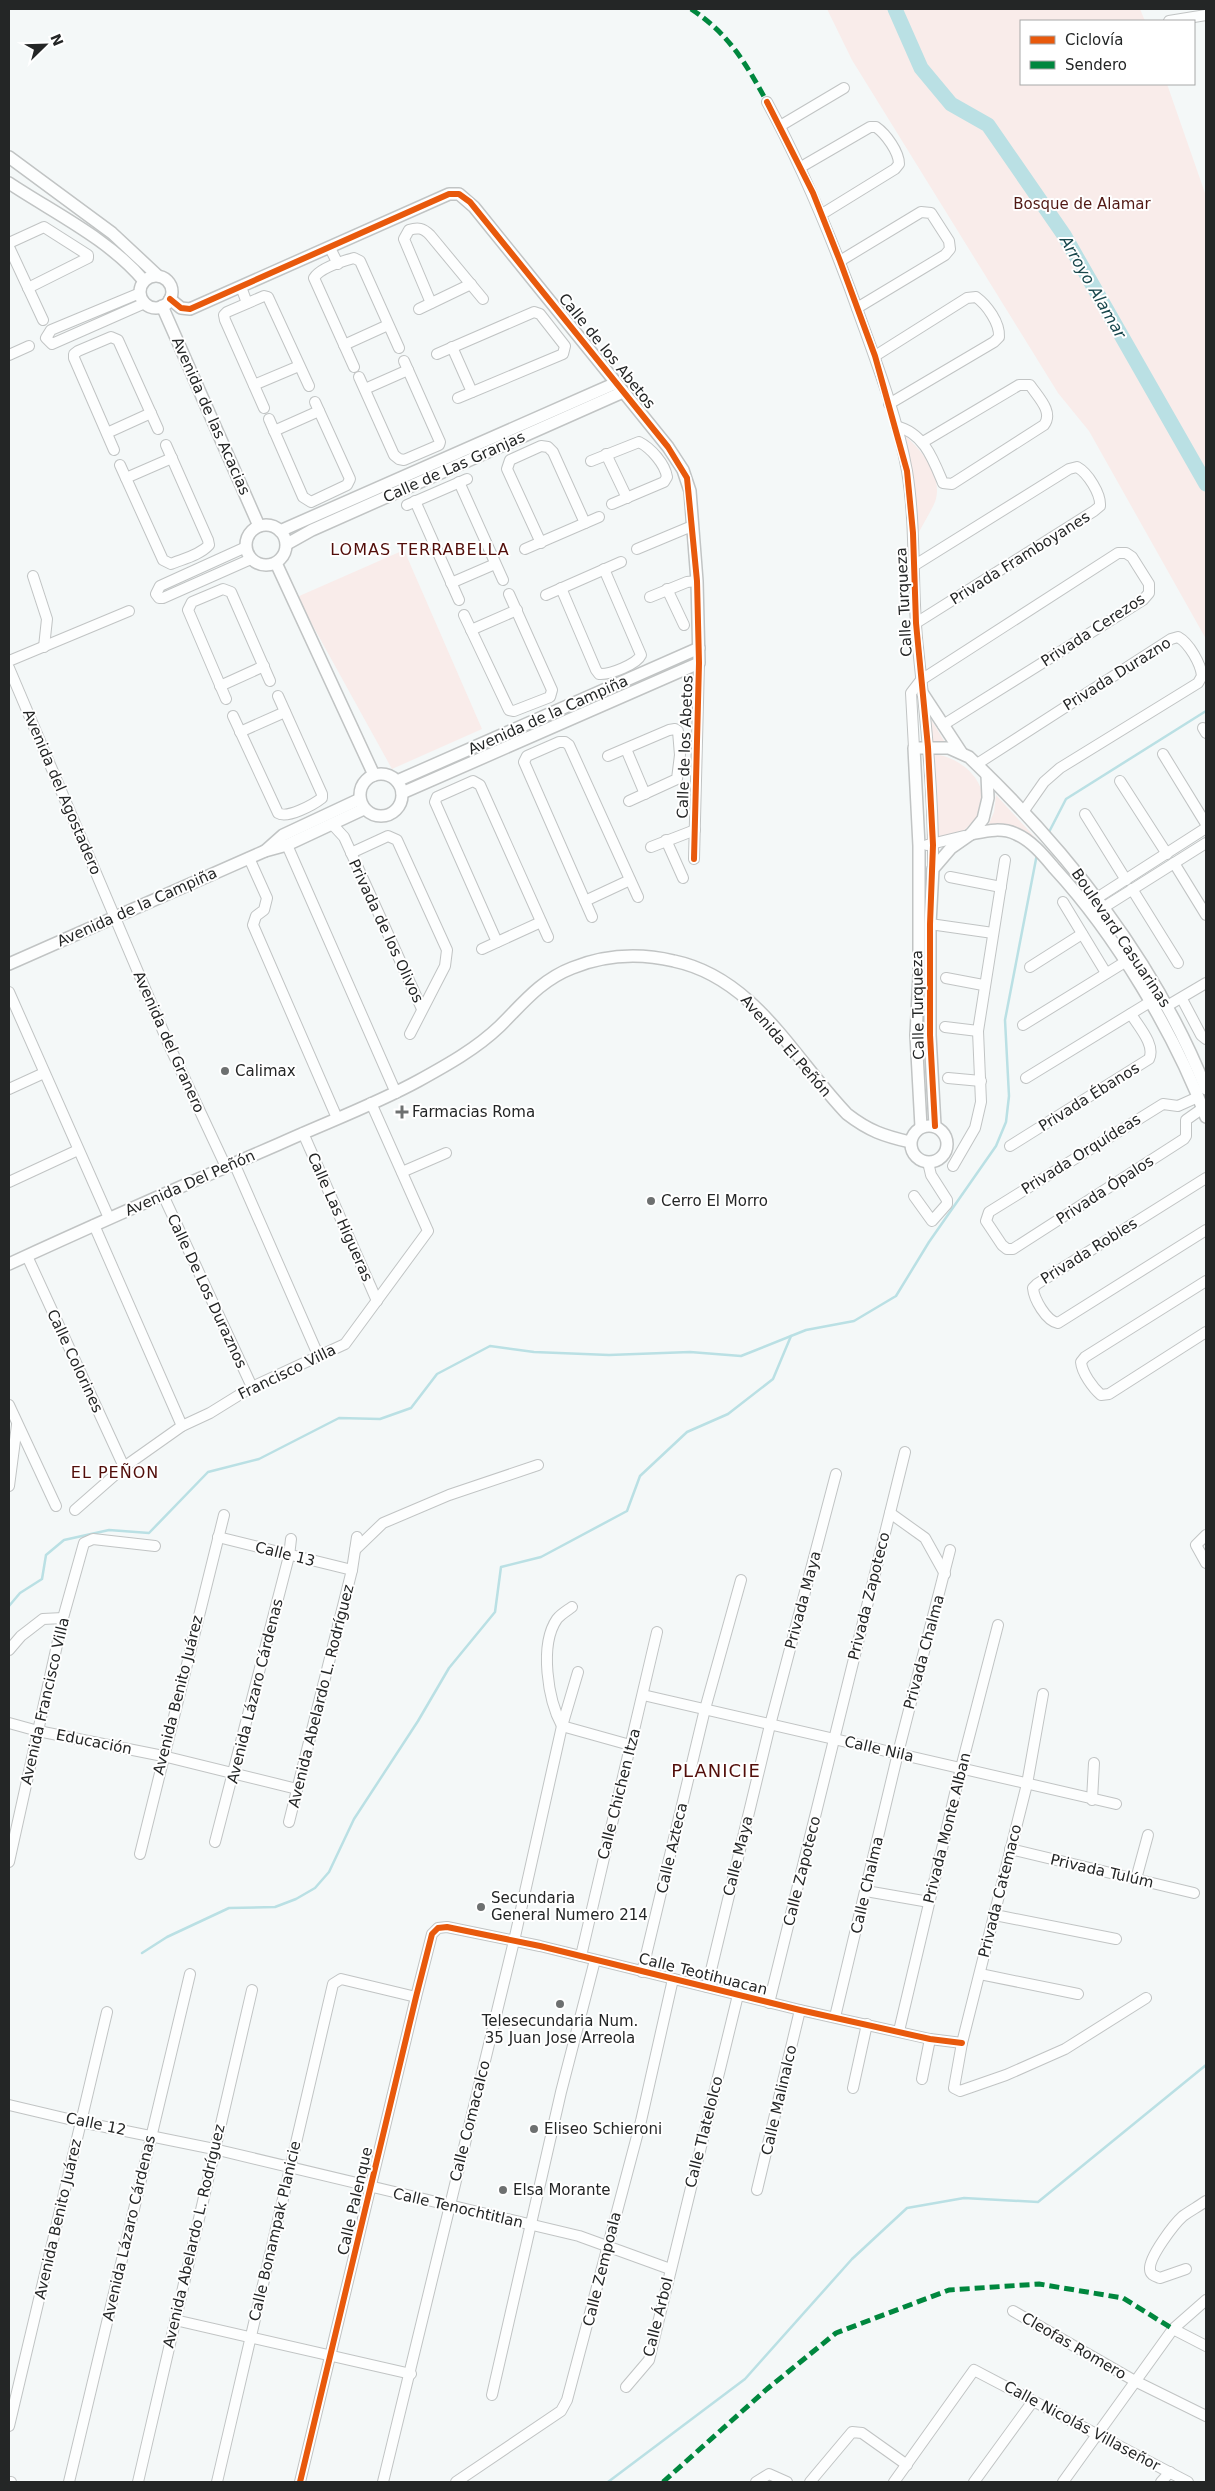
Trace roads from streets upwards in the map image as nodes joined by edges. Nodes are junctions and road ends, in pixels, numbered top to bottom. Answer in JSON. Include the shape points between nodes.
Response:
{"nodes":[{"id":1,"x":1206,"y":15,"type":"edge"},
{"id":2,"x":1175,"y":20,"type":"edge"},
{"id":3,"x":844,"y":88,"type":"dead end"},
{"id":4,"x":767,"y":102,"type":"dead end"},
{"id":5,"x":780,"y":126,"type":"junction"},
{"id":6,"x":9,"y":158,"type":"edge"},
{"id":7,"x":20,"y":166,"type":"junction"},
{"id":8,"x":801,"y":167,"type":"junction"},
{"id":9,"x":9,"y":182,"type":"edge"},
{"id":10,"x":409,"y":212,"type":"junction"},
{"id":11,"x":822,"y":214,"type":"junction"},
{"id":12,"x":76,"y":227,"type":"junction"},
{"id":13,"x":416,"y":227,"type":"junction"},
{"id":14,"x":67,"y":240,"type":"junction"},
{"id":15,"x":9,"y":243,"type":"edge"},
{"id":16,"x":9,"y":247,"type":"edge"},
{"id":17,"x":330,"y":248,"type":"junction"},
{"id":18,"x":840,"y":261,"type":"junction"},
{"id":19,"x":338,"y":264,"type":"junction"},
{"id":20,"x":157,"y":276,"type":"junction"},
{"id":21,"x":471,"y":284,"type":"junction"},
{"id":22,"x":241,"y":287,"type":"junction"},
{"id":23,"x":28,"y":288,"type":"junction"},
{"id":24,"x":143,"y":292,"type":"junction"},
{"id":25,"x":483,"y":299,"type":"dead end"},
{"id":26,"x":166,"y":303,"type":"junction"},
{"id":27,"x":247,"y":303,"type":"junction"},
{"id":28,"x":431,"y":303,"type":"junction"},
{"id":29,"x":857,"y":308,"type":"junction"},
{"id":30,"x":418,"y":309,"type":"dead end"},
{"id":31,"x":42,"y":320,"type":"dead end"},
{"id":32,"x":566,"y":321,"type":"junction"},
{"id":33,"x":388,"y":325,"type":"junction"},
{"id":34,"x":86,"y":329,"type":"junction"},
{"id":35,"x":553,"y":331,"type":"junction"},
{"id":36,"x":93,"y":344,"type":"junction"},
{"id":37,"x":344,"y":345,"type":"junction"},
{"id":38,"x":29,"y":346,"type":"dead end"},
{"id":39,"x":452,"y":347,"type":"junction"},
{"id":40,"x":399,"y":348,"type":"dead end"},
{"id":41,"x":437,"y":354,"type":"dead end"},
{"id":42,"x":9,"y":355,"type":"edge"},
{"id":43,"x":874,"y":356,"type":"junction"},
{"id":44,"x":299,"y":366,"type":"junction"},
{"id":45,"x":254,"y":385,"type":"junction"},
{"id":46,"x":309,"y":386,"type":"dead end"},
{"id":47,"x":620,"y":387,"type":"junction"},
{"id":48,"x":365,"y":389,"type":"junction"},
{"id":49,"x":472,"y":392,"type":"junction"},
{"id":50,"x":458,"y":398,"type":"dead end"},
{"id":51,"x":890,"y":404,"type":"junction"},
{"id":52,"x":264,"y":408,"type":"dead end"},
{"id":53,"x":151,"y":412,"type":"junction"},
{"id":54,"x":269,"y":419,"type":"dead end"},
{"id":55,"x":896,"y":426,"type":"junction"},
{"id":56,"x":158,"y":429,"type":"dead end"},
{"id":57,"x":274,"y":431,"type":"junction"},
{"id":58,"x":107,"y":433,"type":"junction"},
{"id":59,"x":520,"y":438,"type":"junction"},
{"id":60,"x":923,"y":442,"type":"junction"},
{"id":61,"x":166,"y":445,"type":"dead end"},
{"id":62,"x":668,"y":447,"type":"junction"},
{"id":63,"x":114,"y":450,"type":"dead end"},
{"id":64,"x":526,"y":452,"type":"junction"},
{"id":65,"x":420,"y":454,"type":"junction"},
{"id":66,"x":606,"y":454,"type":"junction"},
{"id":67,"x":655,"y":456,"type":"junction"},
{"id":68,"x":172,"y":458,"type":"junction"},
{"id":69,"x":591,"y":461,"type":"dead end"},
{"id":70,"x":120,"y":465,"type":"dead end"},
{"id":71,"x":428,"y":473,"type":"junction"},
{"id":72,"x":126,"y":478,"type":"junction"},
{"id":73,"x":436,"y":492,"type":"junction"},
{"id":74,"x":330,"y":494,"type":"junction"},
{"id":75,"x":626,"y":498,"type":"junction"},
{"id":76,"x":612,"y":504,"type":"dead end"},
{"id":77,"x":336,"y":507,"type":"junction"},
{"id":78,"x":599,"y":517,"type":"dead end"},
{"id":79,"x":584,"y":523,"type":"junction"},
{"id":80,"x":259,"y":526,"type":"junction"},
{"id":81,"x":692,"y":526,"type":"junction"},
{"id":82,"x":280,"y":531,"type":"junction"},
{"id":83,"x":541,"y":543,"type":"junction"},
{"id":84,"x":287,"y":544,"type":"junction"},
{"id":85,"x":246,"y":547,"type":"junction"},
{"id":86,"x":637,"y":549,"type":"dead end"},
{"id":87,"x":526,"y":550,"type":"dead end"},
{"id":88,"x":186,"y":558,"type":"junction"},
{"id":89,"x":251,"y":559,"type":"junction"},
{"id":90,"x":621,"y":562,"type":"dead end"},
{"id":91,"x":276,"y":563,"type":"junction"},
{"id":92,"x":495,"y":564,"type":"junction"},
{"id":93,"x":915,"y":564,"type":"junction"},
{"id":94,"x":604,"y":569,"type":"junction"},
{"id":95,"x":193,"y":572,"type":"junction"},
{"id":96,"x":32,"y":576,"type":"dead end"},
{"id":97,"x":503,"y":580,"type":"dead end"},
{"id":98,"x":698,"y":581,"type":"junction"},
{"id":99,"x":199,"y":582,"type":"junction"},
{"id":100,"x":451,"y":583,"type":"junction"},
{"id":101,"x":561,"y":588,"type":"junction"},
{"id":102,"x":667,"y":589,"type":"junction"},
{"id":103,"x":509,"y":594,"type":"dead end"},
{"id":104,"x":546,"y":595,"type":"dead end"},
{"id":105,"x":204,"y":596,"type":"junction"},
{"id":106,"x":650,"y":597,"type":"dead end"},
{"id":107,"x":459,"y":600,"type":"dead end"},
{"id":108,"x":517,"y":610,"type":"junction"},
{"id":109,"x":129,"y":611,"type":"dead end"},
{"id":110,"x":464,"y":615,"type":"dead end"},
{"id":111,"x":916,"y":623,"type":"junction"},
{"id":112,"x":684,"y":625,"type":"dead end"},
{"id":113,"x":472,"y":630,"type":"junction"},
{"id":114,"x":44,"y":647,"type":"junction"},
{"id":115,"x":699,"y":648,"type":"junction"},
{"id":116,"x":9,"y":661,"type":"edge"},
{"id":117,"x":699,"y":663,"type":"junction"},
{"id":118,"x":264,"y":666,"type":"junction"},
{"id":119,"x":621,"y":667,"type":"junction"},
{"id":120,"x":9,"y":668,"type":"edge"},
{"id":121,"x":627,"y":680,"type":"junction"},
{"id":122,"x":921,"y":680,"type":"junction"},
{"id":123,"x":270,"y":682,"type":"dead end"},
{"id":124,"x":220,"y":686,"type":"junction"},
{"id":125,"x":923,"y":694,"type":"junction"},
{"id":126,"x":278,"y":696,"type":"dead end"},
{"id":127,"x":226,"y":699,"type":"dead end"},
{"id":128,"x":532,"y":704,"type":"junction"},
{"id":129,"x":285,"y":712,"type":"junction"},
{"id":130,"x":233,"y":716,"type":"dead end"},
{"id":131,"x":536,"y":720,"type":"junction"},
{"id":132,"x":943,"y":725,"type":"junction"},
{"id":133,"x":240,"y":732,"type":"junction"},
{"id":134,"x":539,"y":733,"type":"junction"},
{"id":135,"x":490,"y":740,"type":"junction"},
{"id":136,"x":928,"y":747,"type":"junction"},
{"id":137,"x":545,"y":748,"type":"junction"},
{"id":138,"x":914,"y":748,"type":"junction"},
{"id":139,"x":626,"y":749,"type":"junction"},
{"id":140,"x":496,"y":752,"type":"junction"},
{"id":141,"x":961,"y":752,"type":"junction"},
{"id":142,"x":680,"y":754,"type":"junction"},
{"id":143,"x":1163,"y":754,"type":"dead end"},
{"id":144,"x":608,"y":756,"type":"dead end"},
{"id":145,"x":698,"y":757,"type":"junction"},
{"id":146,"x":977,"y":764,"type":"junction"},
{"id":147,"x":448,"y":773,"type":"junction"},
{"id":148,"x":374,"y":775,"type":"junction"},
{"id":149,"x":987,"y":775,"type":"junction"},
{"id":150,"x":397,"y":781,"type":"junction"},
{"id":151,"x":1120,"y":781,"type":"dead end"},
{"id":152,"x":455,"y":788,"type":"junction"},
{"id":153,"x":402,"y":793,"type":"junction"},
{"id":154,"x":645,"y":794,"type":"junction"},
{"id":155,"x":629,"y":801,"type":"dead end"},
{"id":156,"x":362,"y":804,"type":"junction"},
{"id":157,"x":1023,"y":812,"type":"junction"},
{"id":158,"x":314,"y":814,"type":"junction"},
{"id":159,"x":1085,"y":814,"type":"dead end"},
{"id":160,"x":337,"y":822,"type":"junction"},
{"id":161,"x":1206,"y":824,"type":"edge"},
{"id":162,"x":1206,"y":828,"type":"edge"},
{"id":163,"x":695,"y":830,"type":"junction"},
{"id":164,"x":299,"y":834,"type":"junction"},
{"id":165,"x":971,"y":834,"type":"junction"},
{"id":166,"x":666,"y":840,"type":"junction"},
{"id":167,"x":1206,"y":843,"type":"edge"},
{"id":168,"x":287,"y":845,"type":"junction"},
{"id":169,"x":933,"y":845,"type":"junction"},
{"id":170,"x":650,"y":846,"type":"dead end"},
{"id":171,"x":919,"y":846,"type":"junction"},
{"id":172,"x":265,"y":851,"type":"junction"},
{"id":173,"x":351,"y":854,"type":"junction"},
{"id":174,"x":1167,"y":854,"type":"junction"},
{"id":175,"x":249,"y":858,"type":"junction"},
{"id":176,"x":694,"y":859,"type":"dead end"},
{"id":177,"x":1005,"y":860,"type":"dead end"},
{"id":178,"x":1174,"y":864,"type":"junction"},
{"id":179,"x":932,"y":869,"type":"junction"},
{"id":180,"x":1076,"y":871,"type":"junction"},
{"id":181,"x":950,"y":877,"type":"dead end"},
{"id":182,"x":683,"y":878,"type":"dead end"},
{"id":183,"x":630,"y":880,"type":"junction"},
{"id":184,"x":1065,"y":880,"type":"junction"},
{"id":185,"x":1126,"y":880,"type":"junction"},
{"id":186,"x":1001,"y":887,"type":"junction"},
{"id":187,"x":1132,"y":889,"type":"junction"},
{"id":188,"x":638,"y":897,"type":"dead end"},
{"id":189,"x":1096,"y":898,"type":"junction"},
{"id":190,"x":585,"y":901,"type":"junction"},
{"id":191,"x":1063,"y":902,"type":"dead end"},
{"id":192,"x":1103,"y":907,"type":"junction"},
{"id":193,"x":1090,"y":910,"type":"junction"},
{"id":194,"x":1206,"y":915,"type":"edge"},
{"id":195,"x":115,"y":916,"type":"junction"},
{"id":196,"x":592,"y":917,"type":"dead end"},
{"id":197,"x":541,"y":922,"type":"junction"},
{"id":198,"x":930,"y":924,"type":"junction"},
{"id":199,"x":993,"y":932,"type":"junction"},
{"id":200,"x":1082,"y":934,"type":"junction"},
{"id":201,"x":548,"y":937,"type":"dead end"},
{"id":202,"x":497,"y":942,"type":"junction"},
{"id":203,"x":482,"y":949,"type":"dead end"},
{"id":204,"x":1125,"y":962,"type":"junction"},
{"id":205,"x":1178,"y":963,"type":"dead end"},
{"id":206,"x":9,"y":964,"type":"edge"},
{"id":207,"x":1030,"y":967,"type":"dead end"},
{"id":208,"x":1106,"y":973,"type":"junction"},
{"id":209,"x":946,"y":978,"type":"dead end"},
{"id":210,"x":1206,"y":983,"type":"edge"},
{"id":211,"x":984,"y":985,"type":"junction"},
{"id":212,"x":9,"y":992,"type":"edge"},
{"id":213,"x":1182,"y":999,"type":"junction"},
{"id":214,"x":1150,"y":1002,"type":"junction"},
{"id":215,"x":1167,"y":1006,"type":"junction"},
{"id":216,"x":422,"y":1009,"type":"junction"},
{"id":217,"x":1131,"y":1014,"type":"junction"},
{"id":218,"x":1023,"y":1025,"type":"dead end"},
{"id":219,"x":945,"y":1027,"type":"dead end"},
{"id":220,"x":978,"y":1031,"type":"junction"},
{"id":221,"x":410,"y":1034,"type":"dead end"},
{"id":222,"x":1206,"y":1039,"type":"edge"},
{"id":223,"x":44,"y":1073,"type":"junction"},
{"id":224,"x":948,"y":1078,"type":"dead end"},
{"id":225,"x":1026,"y":1078,"type":"dead end"},
{"id":226,"x":981,"y":1081,"type":"junction"},
{"id":227,"x":9,"y":1089,"type":"edge"},
{"id":228,"x":396,"y":1092,"type":"junction"},
{"id":229,"x":371,"y":1103,"type":"junction"},
{"id":230,"x":1203,"y":1103,"type":"edge"},
{"id":231,"x":337,"y":1118,"type":"junction"},
{"id":232,"x":936,"y":1126,"type":"junction"},
{"id":233,"x":921,"y":1127,"type":"junction"},
{"id":234,"x":303,"y":1133,"type":"junction"},
{"id":235,"x":910,"y":1142,"type":"junction"},
{"id":236,"x":1010,"y":1146,"type":"dead end"},
{"id":237,"x":78,"y":1150,"type":"junction"},
{"id":238,"x":446,"y":1153,"type":"dead end"},
{"id":239,"x":928,"y":1162,"type":"junction"},
{"id":240,"x":230,"y":1165,"type":"junction"},
{"id":241,"x":953,"y":1166,"type":"dead end"},
{"id":242,"x":402,"y":1172,"type":"junction"},
{"id":243,"x":1206,"y":1178,"type":"edge"},
{"id":244,"x":9,"y":1182,"type":"edge"},
{"id":245,"x":163,"y":1195,"type":"junction"},
{"id":246,"x":914,"y":1196,"type":"dead end"},
{"id":247,"x":109,"y":1218,"type":"junction"},
{"id":248,"x":94,"y":1225,"type":"junction"},
{"id":249,"x":1206,"y":1230,"type":"edge"},
{"id":250,"x":994,"y":1233,"type":"joint"},
{"id":251,"x":26,"y":1256,"type":"junction"},
{"id":252,"x":9,"y":1264,"type":"edge"},
{"id":253,"x":1206,"y":1281,"type":"edge"},
{"id":254,"x":377,"y":1302,"type":"junction"},
{"id":255,"x":1206,"y":1332,"type":"edge"},
{"id":256,"x":319,"y":1357,"type":"junction"},
{"id":257,"x":252,"y":1387,"type":"junction"},
{"id":258,"x":9,"y":1405,"type":"edge"},
{"id":259,"x":17,"y":1424,"type":"junction"},
{"id":260,"x":182,"y":1426,"type":"junction"},
{"id":261,"x":905,"y":1452,"type":"dead end"},
{"id":262,"x":538,"y":1465,"type":"dead end"},
{"id":263,"x":124,"y":1467,"type":"junction"},
{"id":264,"x":836,"y":1474,"type":"dead end"},
{"id":265,"x":9,"y":1486,"type":"edge"},
{"id":266,"x":56,"y":1506,"type":"dead end"},
{"id":267,"x":75,"y":1510,"type":"dead end"},
{"id":268,"x":890,"y":1513,"type":"junction"},
{"id":269,"x":224,"y":1515,"type":"dead end"},
{"id":270,"x":1206,"y":1535,"type":"edge"},
{"id":271,"x":218,"y":1537,"type":"junction"},
{"id":272,"x":358,"y":1537,"type":"dead end"},
{"id":273,"x":291,"y":1539,"type":"dead end"},
{"id":274,"x":155,"y":1546,"type":"dead end"},
{"id":275,"x":950,"y":1550,"type":"dead end"},
{"id":276,"x":354,"y":1551,"type":"junction"},
{"id":277,"x":289,"y":1556,"type":"junction"},
{"id":278,"x":1206,"y":1563,"type":"edge"},
{"id":279,"x":352,"y":1570,"type":"junction"},
{"id":280,"x":944,"y":1574,"type":"junction"},
{"id":281,"x":741,"y":1580,"type":"dead end"},
{"id":282,"x":572,"y":1607,"type":"dead end"},
{"id":283,"x":63,"y":1618,"type":"junction"},
{"id":284,"x":998,"y":1625,"type":"dead end"},
{"id":285,"x":657,"y":1632,"type":"dead end"},
{"id":286,"x":9,"y":1650,"type":"edge"},
{"id":287,"x":578,"y":1672,"type":"dead end"},
{"id":288,"x":1043,"y":1694,"type":"dead end"},
{"id":289,"x":643,"y":1695,"type":"junction"},
{"id":290,"x":705,"y":1709,"type":"junction"},
{"id":291,"x":9,"y":1722,"type":"edge"},
{"id":292,"x":770,"y":1725,"type":"junction"},
{"id":293,"x":562,"y":1726,"type":"junction"},
{"id":294,"x":38,"y":1732,"type":"junction"},
{"id":295,"x":834,"y":1739,"type":"junction"},
{"id":296,"x":630,"y":1745,"type":"junction"},
{"id":297,"x":898,"y":1753,"type":"junction"},
{"id":298,"x":163,"y":1756,"type":"junction"},
{"id":299,"x":1094,"y":1763,"type":"dead end"},
{"id":300,"x":961,"y":1768,"type":"junction"},
{"id":301,"x":234,"y":1772,"type":"junction"},
{"id":302,"x":1027,"y":1784,"type":"junction"},
{"id":303,"x":297,"y":1789,"type":"junction"},
{"id":304,"x":1092,"y":1800,"type":"junction"},
{"id":305,"x":1116,"y":1804,"type":"dead end"},
{"id":306,"x":289,"y":1822,"type":"dead end"},
{"id":307,"x":1148,"y":1835,"type":"dead end"},
{"id":308,"x":215,"y":1842,"type":"dead end"},
{"id":309,"x":1010,"y":1849,"type":"junction"},
{"id":310,"x":140,"y":1854,"type":"dead end"},
{"id":311,"x":9,"y":1862,"type":"edge"},
{"id":312,"x":1136,"y":1879,"type":"junction"},
{"id":313,"x":866,"y":1891,"type":"junction"},
{"id":314,"x":1194,"y":1893,"type":"dead end"},
{"id":315,"x":929,"y":1902,"type":"junction"},
{"id":316,"x":995,"y":1915,"type":"junction"},
{"id":317,"x":438,"y":1928,"type":"joint"},
{"id":318,"x":1116,"y":1939,"type":"dead end"},
{"id":319,"x":514,"y":1941,"type":"junction"},
{"id":320,"x":581,"y":1956,"type":"junction"},
{"id":321,"x":595,"y":1960,"type":"junction"},
{"id":322,"x":642,"y":1972,"type":"junction"},
{"id":323,"x":190,"y":1974,"type":"dead end"},
{"id":324,"x":980,"y":1974,"type":"junction"},
{"id":325,"x":673,"y":1979,"type":"junction"},
{"id":326,"x":707,"y":1986,"type":"junction"},
{"id":327,"x":252,"y":1990,"type":"dead end"},
{"id":328,"x":1078,"y":1994,"type":"dead end"},
{"id":329,"x":738,"y":1995,"type":"junction"},
{"id":330,"x":416,"y":1997,"type":"junction"},
{"id":331,"x":1146,"y":1998,"type":"dead end"},
{"id":332,"x":769,"y":2003,"type":"junction"},
{"id":333,"x":800,"y":2010,"type":"junction"},
{"id":334,"x":107,"y":2012,"type":"dead end"},
{"id":335,"x":835,"y":2017,"type":"junction"},
{"id":336,"x":867,"y":2024,"type":"junction"},
{"id":337,"x":899,"y":2031,"type":"junction"},
{"id":338,"x":930,"y":2038,"type":"junction"},
{"id":339,"x":962,"y":2043,"type":"junction"},
{"id":340,"x":922,"y":2079,"type":"dead end"},
{"id":341,"x":853,"y":2088,"type":"dead end"},
{"id":342,"x":9,"y":2104,"type":"edge"},
{"id":343,"x":81,"y":2122,"type":"junction"},
{"id":344,"x":151,"y":2136,"type":"junction"},
{"id":345,"x":214,"y":2149,"type":"junction"},
{"id":346,"x":290,"y":2167,"type":"junction"},
{"id":347,"x":371,"y":2188,"type":"junction"},
{"id":348,"x":757,"y":2190,"type":"dead end"},
{"id":349,"x":1206,"y":2202,"type":"edge"},
{"id":350,"x":449,"y":2206,"type":"junction"},
{"id":351,"x":532,"y":2224,"type":"junction"},
{"id":352,"x":607,"y":2246,"type":"junction"},
{"id":353,"x":670,"y":2269,"type":"junction"},
{"id":354,"x":1186,"y":2269,"type":"dead end"},
{"id":355,"x":1206,"y":2300,"type":"edge"},
{"id":356,"x":1013,"y":2311,"type":"dead end"},
{"id":357,"x":175,"y":2320,"type":"junction"},
{"id":358,"x":1173,"y":2329,"type":"junction"},
{"id":359,"x":250,"y":2338,"type":"junction"},
{"id":360,"x":1206,"y":2346,"type":"edge"},
{"id":361,"x":332,"y":2355,"type":"junction"},
{"id":362,"x":411,"y":2374,"type":"junction"},
{"id":363,"x":1135,"y":2381,"type":"junction"},
{"id":364,"x":626,"y":2387,"type":"dead end"},
{"id":365,"x":492,"y":2395,"type":"dead end"},
{"id":366,"x":1033,"y":2401,"type":"junction"},
{"id":367,"x":1206,"y":2416,"type":"edge"},
{"id":368,"x":9,"y":2426,"type":"edge"},
{"id":369,"x":1098,"y":2434,"type":"junction"},
{"id":370,"x":907,"y":2465,"type":"junction"},
{"id":371,"x":1170,"y":2472,"type":"junction"},
{"id":372,"x":69,"y":2482,"type":"edge"},
{"id":373,"x":138,"y":2482,"type":"edge"},
{"id":374,"x":217,"y":2482,"type":"edge"},
{"id":375,"x":300,"y":2482,"type":"edge"},
{"id":376,"x":383,"y":2482,"type":"edge"},
{"id":377,"x":456,"y":2482,"type":"edge"},
{"id":378,"x":756,"y":2482,"type":"edge"},
{"id":379,"x":787,"y":2482,"type":"edge"},
{"id":380,"x":810,"y":2482,"type":"edge"},
{"id":381,"x":894,"y":2482,"type":"edge"},
{"id":382,"x":974,"y":2482,"type":"edge"},
{"id":383,"x":1063,"y":2482,"type":"edge"},
{"id":384,"x":1161,"y":2482,"type":"edge"},
{"id":385,"x":1188,"y":2482,"type":"edge"}],
"edges":[{"from":1,"to":2,"type":"street"},
{"from":3,"to":5,"type":"street"},
{"from":4,"to":5,"type":"street","name":"Calle Turqueza"},
{"from":5,"to":8,"type":"street","name":"Calle Turqueza"},
{"from":6,"to":7,"type":"street"},
{"from":7,"to":9,"type":"street"},
{"from":7,"to":20,"type":"street","via":[[112,232]]},
{"from":8,"to":11,"type":"street","name":"Calle Turqueza"},
{"from":8,"to":11,"type":"street","via":[[870,127],[882,131],[899,159],[895,169]]},
{"from":9,"to":12,"type":"street"},
{"from":10,"to":13,"type":"street"},
{"from":10,"to":17,"type":"street","name":"Calle de los Abetos"},
{"from":10,"to":32,"type":"street","name":"Calle de los Abetos","via":[[449,194],[463,196]]},
{"from":11,"to":18,"type":"street","name":"Calle Turqueza"},
{"from":12,"to":14,"type":"street"},
{"from":12,"to":24,"type":"street","via":[[133,269]]},
{"from":13,"to":21,"type":"street","via":[[430,235]]},
{"from":13,"to":28,"type":"street","via":[[409,230],[404,239]]},
{"from":14,"to":15,"type":"street","via":[[41,227]]},
{"from":14,"to":23,"type":"street","via":[[87,253],[88,258]]},
{"from":16,"to":23,"type":"street"},
{"from":17,"to":19,"type":"street"},
{"from":17,"to":22,"type":"street","name":"Calle de los Abetos"},
{"from":18,"to":29,"type":"street","name":"Calle Turqueza"},
{"from":18,"to":29,"type":"street","via":[[921,212],[931,213],[949,241],[950,249],[945,255]]},
{"from":19,"to":33,"type":"street","via":[[352,258],[360,261]]},
{"from":19,"to":37,"type":"street","via":[[314,278]]},
{"from":20,"to":24,"type":"street"},
{"from":20,"to":26,"type":"street","via":[[166,279],[171,286]]},
{"from":21,"to":25,"type":"street"},
{"from":21,"to":28,"type":"street"},
{"from":22,"to":26,"type":"street","name":"Calle de los Abetos","via":[[190,309]]},
{"from":22,"to":27,"type":"street"},
{"from":23,"to":31,"type":"street"},
{"from":24,"to":26,"type":"street","via":[[153,307]]},
{"from":24,"to":34,"type":"street"},
{"from":24,"to":34,"type":"street","via":[[51,330],[46,338],[52,344]]},
{"from":26,"to":80,"type":"street","name":"Avenida de las Acacias"},
{"from":27,"to":44,"type":"street","via":[[264,296],[270,298]]},
{"from":27,"to":45,"type":"street","via":[[227,312],[224,317]]},
{"from":28,"to":30,"type":"street"},
{"from":29,"to":43,"type":"street","name":"Calle Turqueza"},
{"from":32,"to":35,"type":"street"},
{"from":32,"to":47,"type":"street","name":"Calle de los Abetos"},
{"from":33,"to":37,"type":"street"},
{"from":33,"to":40,"type":"street"},
{"from":34,"to":36,"type":"street"},
{"from":35,"to":39,"type":"street","via":[[540,314],[534,312]]},
{"from":35,"to":49,"type":"street","via":[[565,346],[563,354]]},
{"from":36,"to":53,"type":"street","via":[[111,337],[118,340]]},
{"from":36,"to":58,"type":"street","via":[[75,353],[74,358]]},
{"from":37,"to":48,"type":"street"},
{"from":38,"to":42,"type":"street"},
{"from":39,"to":41,"type":"street"},
{"from":39,"to":49,"type":"street"},
{"from":43,"to":51,"type":"street","name":"Calle Turqueza"},
{"from":43,"to":51,"type":"street","via":[[967,298],[976,297],[984,303],[1000,330],[994,342]]},
{"from":44,"to":45,"type":"street"},
{"from":44,"to":46,"type":"street"},
{"from":45,"to":52,"type":"street"},
{"from":47,"to":59,"type":"street","name":"Calle de Las Granjas"},
{"from":47,"to":62,"type":"street","name":"Calle de los Abetos"},
{"from":47,"to":71,"type":"street","name":"Calle de Las Granjas"},
{"from":48,"to":65,"type":"street","via":[[394,455],[404,460]]},
{"from":48,"to":65,"type":"street","via":[[406,366],[440,437],[439,445]]},
{"from":49,"to":50,"type":"street"},
{"from":51,"to":55,"type":"street","name":"Calle Turqueza"},
{"from":53,"to":56,"type":"street"},
{"from":53,"to":58,"type":"street"},
{"from":54,"to":57,"type":"street"},
{"from":55,"to":60,"type":"street"},
{"from":55,"to":93,"type":"street","name":"Calle Turqueza","via":[[907,471]]},
{"from":57,"to":74,"type":"street","via":[[303,497],[311,502]]},
{"from":57,"to":74,"type":"street","via":[[317,406],[350,479],[347,485]]},
{"from":58,"to":63,"type":"street"},
{"from":59,"to":64,"type":"street"},
{"from":59,"to":71,"type":"street","name":"Calle de Las Granjas"},
{"from":60,"to":60,"type":"street","via":[[1019,385],[1030,385],[1049,414],[1044,425],[952,484],[943,483]]},
{"from":61,"to":68,"type":"street"},
{"from":62,"to":67,"type":"street"},
{"from":62,"to":81,"type":"street","name":"Calle de los Abetos","via":[[687,478]]},
{"from":64,"to":79,"type":"street","via":[[541,446],[548,447]]},
{"from":64,"to":83,"type":"street","via":[[510,460],[507,469]]},
{"from":65,"to":71,"type":"street"},
{"from":66,"to":67,"type":"street","via":[[638,442],[646,445]]},
{"from":66,"to":69,"type":"street"},
{"from":66,"to":75,"type":"street"},
{"from":67,"to":75,"type":"street","via":[[666,472],[666,480]]},
{"from":68,"to":72,"type":"street"},
{"from":68,"to":88,"type":"street","via":[[208,540],[205,549]]},
{"from":70,"to":72,"type":"street"},
{"from":71,"to":73,"type":"street"},
{"from":71,"to":77,"type":"street","name":"Calle de Las Granjas"},
{"from":71,"to":84,"type":"street","name":"Calle de Las Granjas"},
{"from":72,"to":88,"type":"street","via":[[163,560],[171,564]]},
{"from":73,"to":92,"type":"street","via":[[463,480]]},
{"from":73,"to":100,"type":"street","via":[[411,503]]},
{"from":74,"to":77,"type":"street"},
{"from":75,"to":76,"type":"street"},
{"from":77,"to":82,"type":"street","name":"Calle de Las Granjas"},
{"from":78,"to":79,"type":"street"},
{"from":79,"to":83,"type":"street"},
{"from":80,"to":82,"type":"street","via":[[273,526]]},
{"from":80,"to":85,"type":"street","via":[[249,534]]},
{"from":81,"to":86,"type":"street"},
{"from":81,"to":98,"type":"street","name":"Calle de los Abetos"},
{"from":82,"to":84,"type":"street"},
{"from":83,"to":87,"type":"street"},
{"from":84,"to":91,"type":"street","via":[[284,555]]},
{"from":85,"to":89,"type":"street"},
{"from":85,"to":95,"type":"street"},
{"from":88,"to":95,"type":"street"},
{"from":89,"to":91,"type":"street","via":[[263,566]]},
{"from":89,"to":99,"type":"street"},
{"from":90,"to":94,"type":"street"},
{"from":91,"to":148,"type":"street"},
{"from":92,"to":97,"type":"street"},
{"from":92,"to":100,"type":"street"},
{"from":93,"to":111,"type":"street","name":"Calle Turqueza"},
{"from":93,"to":111,"type":"street","name":"Privada Framboyanes","via":[[1069,469],[1077,467],[1084,471],[1100,500],[1100,506],[1094,511]]},
{"from":94,"to":101,"type":"street"},
{"from":94,"to":119,"type":"street","via":[[640,649],[639,659]]},
{"from":95,"to":99,"type":"street","via":[[160,586],[156,594],[163,598]]},
{"from":96,"to":114,"type":"street","via":[[47,619]]},
{"from":98,"to":102,"type":"street"},
{"from":98,"to":115,"type":"street","name":"Calle de los Abetos"},
{"from":99,"to":105,"type":"street"},
{"from":100,"to":107,"type":"street"},
{"from":101,"to":104,"type":"street"},
{"from":101,"to":119,"type":"street","via":[[596,670],[604,674]]},
{"from":102,"to":106,"type":"street"},
{"from":102,"to":112,"type":"street"},
{"from":103,"to":108,"type":"street"},
{"from":105,"to":118,"type":"street","via":[[224,589],[231,592]]},
{"from":105,"to":124,"type":"street","via":[[192,602],[188,610]]},
{"from":108,"to":113,"type":"street"},
{"from":108,"to":128,"type":"street","via":[[552,690],[550,697]]},
{"from":109,"to":114,"type":"street"},
{"from":110,"to":113,"type":"street"},
{"from":111,"to":122,"type":"street","name":"Calle Turqueza"},
{"from":113,"to":128,"type":"street","via":[[506,706],[514,712]]},
{"from":114,"to":116,"type":"street"},
{"from":115,"to":117,"type":"street","name":"Calle de los Abetos"},
{"from":115,"to":121,"type":"street","name":"Avenida de la Campiña"},
{"from":117,"to":134,"type":"street","name":"Avenida de la Campiña"},
{"from":117,"to":145,"type":"street","name":"Calle de los Abetos"},
{"from":118,"to":123,"type":"street"},
{"from":118,"to":124,"type":"street"},
{"from":119,"to":121,"type":"street"},
{"from":120,"to":195,"type":"street","name":"Avenida del Agostadero"},
{"from":121,"to":131,"type":"street","name":"Avenida de la Campiña"},
{"from":122,"to":125,"type":"street","name":"Calle Turqueza"},
{"from":122,"to":132,"type":"street","name":"Privada Cerezos","via":[[1118,554],[1126,553],[1132,557],[1149,584],[1150,592],[1143,600]]},
{"from":122,"to":138,"type":"street","name":"Calle Turqueza","via":[[911,693]]},
{"from":124,"to":127,"type":"street"},
{"from":125,"to":132,"type":"street"},
{"from":125,"to":136,"type":"street","name":"Calle Turqueza"},
{"from":126,"to":129,"type":"street"},
{"from":128,"to":131,"type":"street"},
{"from":129,"to":133,"type":"street"},
{"from":129,"to":158,"type":"street","via":[[322,794]]},
{"from":130,"to":133,"type":"street"},
{"from":131,"to":135,"type":"street","name":"Avenida de la Campiña"},
{"from":132,"to":141,"type":"street"},
{"from":133,"to":158,"type":"street","via":[[278,814]]},
{"from":134,"to":137,"type":"street"},
{"from":134,"to":140,"type":"street","name":"Avenida de la Campiña"},
{"from":135,"to":140,"type":"street"},
{"from":135,"to":150,"type":"street","name":"Avenida de la Campiña"},
{"from":136,"to":138,"type":"street","name":"Boulevard Casuarinas"},
{"from":136,"to":141,"type":"street","name":"Boulevard Casuarinas"},
{"from":136,"to":169,"type":"street","name":"Calle Turqueza"},
{"from":137,"to":183,"type":"street","via":[[559,742],[569,746]]},
{"from":137,"to":190,"type":"street","via":[[527,756],[524,762]]},
{"from":138,"to":171,"type":"street","name":"Calle Turqueza"},
{"from":139,"to":142,"type":"street","via":[[675,729],[680,735]]},
{"from":139,"to":144,"type":"street"},
{"from":139,"to":154,"type":"street"},
{"from":140,"to":147,"type":"street","name":"Avenida de la Campiña"},
{"from":141,"to":146,"type":"street","name":"Boulevard Casuarinas"},
{"from":142,"to":145,"type":"street"},
{"from":142,"to":154,"type":"street","via":[[677,778]]},
{"from":143,"to":161,"type":"street"},
{"from":145,"to":163,"type":"street","name":"Calle de los Abetos"},
{"from":146,"to":149,"type":"street","name":"Boulevard Casuarinas"},
{"from":146,"to":157,"type":"street","name":"Privada Durazno","via":[[1171,639],[1178,637],[1184,640],[1202,670],[1198,683],[1060,768],[1044,782]]},
{"from":147,"to":152,"type":"street"},
{"from":147,"to":153,"type":"street","name":"Avenida de la Campiña"},
{"from":148,"to":150,"type":"street","via":[[386,774]]},
{"from":148,"to":156,"type":"street","via":[[362,784]]},
{"from":149,"to":157,"type":"street","name":"Boulevard Casuarinas"},
{"from":149,"to":165,"type":"street","via":[[988,806]]},
{"from":150,"to":153,"type":"street"},
{"from":151,"to":174,"type":"street"},
{"from":152,"to":197,"type":"street","via":[[473,781],[480,785]]},
{"from":152,"to":202,"type":"street","via":[[437,796],[435,802]]},
{"from":153,"to":156,"type":"street","via":[[397,808],[389,815],[373,815]]},
{"from":154,"to":155,"type":"street"},
{"from":156,"to":158,"type":"street","name":"Avenida de la Campiña"},
{"from":156,"to":160,"type":"street","name":"Avenida de la Campiña"},
{"from":157,"to":180,"type":"street","name":"Boulevard Casuarinas"},
{"from":158,"to":160,"type":"street","name":"Avenida de la Campiña"},
{"from":158,"to":164,"type":"street","name":"Avenida de la Campiña"},
{"from":159,"to":185,"type":"street"},
{"from":160,"to":173,"type":"street","name":"Privada de los Olivos"},
{"from":162,"to":174,"type":"street"},
{"from":163,"to":166,"type":"street"},
{"from":163,"to":176,"type":"street","name":"Calle de los Abetos"},
{"from":164,"to":168,"type":"street","name":"Avenida de la Campiña"},
{"from":164,"to":172,"type":"street","name":"Avenida de la Campiña","via":[[274,841]]},
{"from":165,"to":169,"type":"street","name":"Boulevard Casuarinas"},
{"from":165,"to":179,"type":"street","via":[[951,848]]},
{"from":165,"to":184,"type":"street","name":"Boulevard Casuarinas","via":[[997,830],[1016,834],[1038,850]]},
{"from":166,"to":170,"type":"street"},
{"from":166,"to":182,"type":"street"},
{"from":167,"to":178,"type":"street"},
{"from":168,"to":172,"type":"street","name":"Avenida de la Campiña"},
{"from":168,"to":228,"type":"street"},
{"from":169,"to":171,"type":"street","name":"Boulevard Casuarinas"},
{"from":169,"to":179,"type":"street","name":"Calle Turqueza"},
{"from":171,"to":233,"type":"street","name":"Calle Turqueza","via":[[916,1035]]},
{"from":172,"to":175,"type":"street","name":"Avenida de la Campiña"},
{"from":173,"to":216,"type":"street","name":"Privada de los Olivos"},
{"from":173,"to":216,"type":"street","name":"Privada de los Olivos","via":[[388,836],[397,840],[447,950],[445,966]]},
{"from":174,"to":185,"type":"street"},
{"from":175,"to":195,"type":"street","name":"Avenida de la Campiña"},
{"from":175,"to":231,"type":"street","via":[[267,898],[264,910],[256,916],[253,925]]},
{"from":177,"to":186,"type":"street"},
{"from":178,"to":187,"type":"street"},
{"from":178,"to":194,"type":"street"},
{"from":179,"to":198,"type":"street","name":"Calle Turqueza"},
{"from":180,"to":184,"type":"street"},
{"from":180,"to":189,"type":"street","name":"Boulevard Casuarinas"},
{"from":181,"to":186,"type":"street"},
{"from":183,"to":188,"type":"street"},
{"from":183,"to":190,"type":"street"},
{"from":184,"to":193,"type":"street","name":"Boulevard Casuarinas"},
{"from":185,"to":189,"type":"street"},
{"from":186,"to":199,"type":"street"},
{"from":187,"to":192,"type":"street"},
{"from":187,"to":205,"type":"street"},
{"from":189,"to":192,"type":"street","name":"Boulevard Casuarinas"},
{"from":189,"to":193,"type":"street"},
{"from":190,"to":196,"type":"street"},
{"from":191,"to":200,"type":"street"},
{"from":192,"to":193,"type":"street"},
{"from":192,"to":215,"type":"street","name":"Boulevard Casuarinas"},
{"from":193,"to":204,"type":"street","name":"Boulevard Casuarinas"},
{"from":195,"to":206,"type":"street","name":"Avenida de la Campiña"},
{"from":195,"to":240,"type":"street","name":"Avenida del Granero","via":[[169,1045]]},
{"from":197,"to":201,"type":"street"},
{"from":197,"to":202,"type":"street"},
{"from":198,"to":199,"type":"street"},
{"from":198,"to":232,"type":"street","name":"Calle Turqueza","via":[[930,1035]]},
{"from":199,"to":211,"type":"street"},
{"from":200,"to":207,"type":"street"},
{"from":200,"to":208,"type":"street"},
{"from":202,"to":203,"type":"street"},
{"from":204,"to":208,"type":"street"},
{"from":204,"to":214,"type":"street","name":"Boulevard Casuarinas"},
{"from":208,"to":218,"type":"street"},
{"from":209,"to":211,"type":"street"},
{"from":210,"to":213,"type":"street"},
{"from":211,"to":220,"type":"street"},
{"from":212,"to":223,"type":"street"},
{"from":213,"to":215,"type":"street"},
{"from":213,"to":222,"type":"street","via":[[1200,1035]]},
{"from":214,"to":217,"type":"street"},
{"from":214,"to":230,"type":"street","name":"Boulevard Casuarinas"},
{"from":215,"to":230,"type":"street","name":"Boulevard Casuarinas"},
{"from":216,"to":221,"type":"street","name":"Privada de los Olivos"},
{"from":217,"to":225,"type":"street"},
{"from":217,"to":236,"type":"street","name":"Privada Ébanos","via":[[1150,1046],[1152,1053],[1149,1059]]},
{"from":219,"to":220,"type":"street"},
{"from":220,"to":226,"type":"street"},
{"from":223,"to":227,"type":"street"},
{"from":223,"to":237,"type":"street"},
{"from":224,"to":226,"type":"street"},
{"from":226,"to":241,"type":"street","via":[[982,1102],[975,1128]]},
{"from":228,"to":229,"type":"street","name":"Avenida El Peñón"},
{"from":228,"to":235,"type":"street","name":"Avenida El Peñón","via":[[476,1046],[523,999],[571,968],[619,957],[648,956],[676,961],[724,981],[749,999],[847,1114],[879,1135]]},
{"from":229,"to":231,"type":"street","name":"Avenida Del Peñón"},
{"from":229,"to":242,"type":"street","name":"Francisco Villa"},
{"from":230,"to":250,"type":"street","name":"Privada Orquídeas","via":[[1163,1104],[989,1212],[986,1221]]},
{"from":230,"to":250,"type":"street","name":"Privada Ópalos","via":[[1186,1120],[1184,1139],[1013,1249],[1002,1245]]},
{"from":231,"to":234,"type":"street","name":"Avenida Del Peñón"},
{"from":232,"to":233,"type":"street"},
{"from":232,"to":239,"type":"street","via":[[946,1136],[947,1147],[939,1159]]},
{"from":233,"to":235,"type":"street"},
{"from":234,"to":240,"type":"street","name":"Avenida Del Peñón"},
{"from":234,"to":254,"type":"street","name":"Calle Las Higueras"},
{"from":235,"to":239,"type":"street","via":[[915,1156]]},
{"from":237,"to":244,"type":"street"},
{"from":237,"to":247,"type":"street"},
{"from":238,"to":242,"type":"street"},
{"from":239,"to":246,"type":"street","via":[[931,1175],[948,1202],[932,1221]]},
{"from":240,"to":245,"type":"street","name":"Avenida Del Peñón"},
{"from":240,"to":256,"type":"street","name":"Avenida del Granero"},
{"from":242,"to":254,"type":"street","name":"Francisco Villa","via":[[428,1231]]},
{"from":243,"to":249,"type":"street","name":"Privada Robles","via":[[1036,1284],[1034,1293],[1048,1318],[1058,1322]]},
{"from":245,"to":247,"type":"street","name":"Avenida Del Peñón"},
{"from":245,"to":257,"type":"street","name":"Calle De Los Duraznos"},
{"from":247,"to":248,"type":"street","name":"Avenida Del Peñón"},
{"from":248,"to":251,"type":"street","name":"Avenida Del Peñón"},
{"from":248,"to":260,"type":"street"},
{"from":251,"to":252,"type":"street","name":"Avenida Del Peñón"},
{"from":251,"to":263,"type":"street","name":"Calle Colorines"},
{"from":253,"to":255,"type":"street","via":[[1085,1357],[1081,1362],[1082,1368],[1101,1395],[1109,1394]]},
{"from":254,"to":256,"type":"street","name":"Francisco Villa","via":[[345,1344]]},
{"from":256,"to":257,"type":"street","name":"Francisco Villa"},
{"from":257,"to":260,"type":"street","name":"Francisco Villa"},
{"from":258,"to":259,"type":"street"},
{"from":259,"to":265,"type":"street"},
{"from":259,"to":266,"type":"street"},
{"from":260,"to":263,"type":"street","name":"Francisco Villa"},
{"from":261,"to":268,"type":"street","name":"Privada Zapoteco"},
{"from":262,"to":276,"type":"street","via":[[449,1495],[383,1523]]},
{"from":263,"to":267,"type":"street","name":"Francisco Villa"},
{"from":264,"to":292,"type":"street","name":"Privada Maya"},
{"from":268,"to":280,"type":"street","via":[[925,1538]]},
{"from":268,"to":295,"type":"street","name":"Privada Zapoteco"},
{"from":269,"to":271,"type":"street","name":"Avenida Benito Juárez"},
{"from":270,"to":278,"type":"street","via":[[1196,1545]]},
{"from":271,"to":277,"type":"street","name":"Calle 13"},
{"from":271,"to":298,"type":"street","name":"Avenida Benito Juárez"},
{"from":272,"to":276,"type":"street","name":"Avenida Abelardo L. Rodríguez"},
{"from":273,"to":277,"type":"street","name":"Avenida Lázaro Cárdenas"},
{"from":274,"to":283,"type":"street","name":"Avenida Francisco Villa","via":[[86,1540]]},
{"from":275,"to":280,"type":"street","name":"Privada Chalma"},
{"from":276,"to":279,"type":"street","name":"Avenida Abelardo L. Rodríguez"},
{"from":277,"to":279,"type":"street","name":"Calle 13"},
{"from":277,"to":301,"type":"street","name":"Avenida Lázaro Cárdenas"},
{"from":279,"to":303,"type":"street","name":"Avenida Abelardo L. Rodríguez"},
{"from":280,"to":297,"type":"street","name":"Privada Chalma"},
{"from":281,"to":290,"type":"street","name":"Calle Azteca"},
{"from":282,"to":293,"type":"street","via":[[558,1618],[548,1648],[550,1691]]},
{"from":283,"to":286,"type":"street","via":[[43,1619]]},
{"from":283,"to":294,"type":"street","name":"Avenida Francisco Villa"},
{"from":284,"to":300,"type":"street","name":"Privada Monte Alban"},
{"from":285,"to":289,"type":"street","name":"Calle Chichen Itza"},
{"from":287,"to":293,"type":"street","name":"Calle Comacalco"},
{"from":288,"to":302,"type":"street","name":"Privada Catemaco"},
{"from":289,"to":290,"type":"street","name":"Calle Nila"},
{"from":289,"to":296,"type":"street","name":"Calle Chichen Itza"},
{"from":290,"to":292,"type":"street","name":"Calle Nila"},
{"from":290,"to":322,"type":"street","name":"Calle Azteca"},
{"from":291,"to":294,"type":"street","name":"Educación"},
{"from":292,"to":295,"type":"street","name":"Calle Nila"},
{"from":292,"to":326,"type":"street","name":"Calle Maya"},
{"from":293,"to":296,"type":"street"},
{"from":293,"to":319,"type":"street","name":"Calle Comacalco"},
{"from":294,"to":298,"type":"street","name":"Educación"},
{"from":294,"to":311,"type":"street","name":"Avenida Francisco Villa"},
{"from":295,"to":297,"type":"street","name":"Calle Nila"},
{"from":295,"to":332,"type":"street","name":"Calle Zapoteco"},
{"from":296,"to":320,"type":"street","name":"Calle Chichen Itza"},
{"from":297,"to":300,"type":"street","name":"Calle Nila"},
{"from":297,"to":313,"type":"street","name":"Calle Chalma"},
{"from":298,"to":301,"type":"street","name":"Educación"},
{"from":298,"to":310,"type":"street","name":"Avenida Benito Juárez"},
{"from":299,"to":304,"type":"street"},
{"from":300,"to":302,"type":"street","name":"Calle Nila"},
{"from":300,"to":315,"type":"street","name":"Privada Monte Alban"},
{"from":301,"to":303,"type":"street","name":"Educación"},
{"from":301,"to":308,"type":"street","name":"Avenida Lázaro Cárdenas"},
{"from":302,"to":304,"type":"street","name":"Calle Nila"},
{"from":302,"to":309,"type":"street","name":"Privada Catemaco"},
{"from":303,"to":306,"type":"street","name":"Avenida Abelardo L. Rodríguez"},
{"from":304,"to":305,"type":"street","name":"Calle Nila"},
{"from":307,"to":312,"type":"street"},
{"from":309,"to":312,"type":"street","name":"Privada Tulúm"},
{"from":309,"to":316,"type":"street","name":"Privada Catemaco"},
{"from":312,"to":314,"type":"street","name":"Privada Tulúm"},
{"from":313,"to":315,"type":"street"},
{"from":313,"to":335,"type":"street","name":"Calle Chalma"},
{"from":315,"to":337,"type":"street","name":"Privada Monte Alban"},
{"from":316,"to":318,"type":"street"},
{"from":316,"to":324,"type":"street","name":"Privada Catemaco"},
{"from":317,"to":319,"type":"street","name":"Calle Teotihuacan","via":[[447,1927]]},
{"from":317,"to":330,"type":"street","name":"Calle Palenque","via":[[432,1934]]},
{"from":319,"to":320,"type":"street","name":"Calle Teotihuacan"},
{"from":319,"to":350,"type":"street","name":"Calle Comacalco"},
{"from":320,"to":321,"type":"street","name":"Calle Teotihuacan"},
{"from":321,"to":322,"type":"street","name":"Calle Teotihuacan"},
{"from":321,"to":351,"type":"street"},
{"from":322,"to":325,"type":"street","name":"Calle Teotihuacan"},
{"from":323,"to":344,"type":"street","name":"Avenida Lázaro Cárdenas"},
{"from":324,"to":328,"type":"street"},
{"from":324,"to":339,"type":"street","name":"Privada Catemaco"},
{"from":325,"to":326,"type":"street","name":"Calle Teotihuacan"},
{"from":325,"to":352,"type":"street","name":"Calle Zempoala"},
{"from":326,"to":329,"type":"street","name":"Calle Teotihuacan"},
{"from":327,"to":345,"type":"street","name":"Avenida Abelardo L. Rodríguez"},
{"from":329,"to":332,"type":"street","name":"Calle Teotihuacan"},
{"from":329,"to":353,"type":"street","name":"Calle Tlatelolco"},
{"from":330,"to":346,"type":"street","name":"Calle Bonampak Planicie","via":[[341,1979],[336,1981]]},
{"from":330,"to":347,"type":"street","name":"Calle Palenque"},
{"from":331,"to":339,"type":"street","name":"Privada Catemaco","via":[[1065,2049],[960,2091],[954,2088]]},
{"from":332,"to":333,"type":"street","name":"Calle Teotihuacan"},
{"from":333,"to":335,"type":"street","name":"Calle Teotihuacan"},
{"from":333,"to":348,"type":"street","name":"Calle Malinalco"},
{"from":334,"to":343,"type":"street","name":"Avenida Benito Juárez"},
{"from":335,"to":336,"type":"street","name":"Calle Teotihuacan"},
{"from":336,"to":337,"type":"street","name":"Calle Teotihuacan"},
{"from":336,"to":341,"type":"street"},
{"from":337,"to":338,"type":"street","name":"Calle Teotihuacan"},
{"from":338,"to":339,"type":"street","name":"Calle Teotihuacan"},
{"from":338,"to":340,"type":"street"},
{"from":342,"to":343,"type":"street","name":"Calle 12"},
{"from":343,"to":344,"type":"street","name":"Calle 12"},
{"from":343,"to":368,"type":"street","name":"Avenida Benito Juárez"},
{"from":344,"to":345,"type":"street","name":"Calle 12"},
{"from":344,"to":372,"type":"street","name":"Avenida Lázaro Cárdenas"},
{"from":345,"to":346,"type":"street","name":"Calle Tenochtitlan"},
{"from":345,"to":357,"type":"street","name":"Avenida Abelardo L. Rodríguez"},
{"from":346,"to":347,"type":"street","name":"Calle Tenochtitlan"},
{"from":346,"to":359,"type":"street","name":"Calle Bonampak Planicie"},
{"from":347,"to":350,"type":"street","name":"Calle Tenochtitlan"},
{"from":347,"to":361,"type":"street","name":"Calle Palenque"},
{"from":349,"to":354,"type":"street","via":[[1171,2228],[1150,2264],[1153,2275],[1160,2278]]},
{"from":350,"to":351,"type":"street","name":"Calle Tenochtitlan"},
{"from":350,"to":362,"type":"street","name":"Calle Comacalco"},
{"from":351,"to":352,"type":"street","name":"Calle Tenochtitlan"},
{"from":351,"to":365,"type":"street"},
{"from":352,"to":353,"type":"street","name":"Calle Tenochtitlan"},
{"from":352,"to":377,"type":"street","name":"Calle Zempoala","via":[[567,2400],[560,2411]]},
{"from":353,"to":364,"type":"street","name":"Calle Árbol","via":[[649,2360]]},
{"from":355,"to":358,"type":"street"},
{"from":356,"to":363,"type":"street","name":"Cleofas Romero"},
{"from":357,"to":359,"type":"street"},
{"from":357,"to":373,"type":"street","name":"Avenida Abelardo L. Rodríguez"},
{"from":358,"to":360,"type":"street"},
{"from":358,"to":363,"type":"street"},
{"from":359,"to":361,"type":"street"},
{"from":359,"to":374,"type":"street","name":"Calle Bonampak Planicie"},
{"from":361,"to":362,"type":"street"},
{"from":361,"to":375,"type":"street","name":"Calle Palenque"},
{"from":362,"to":376,"type":"street","name":"Calle Comacalco"},
{"from":363,"to":367,"type":"street","name":"Cleofas Romero"},
{"from":363,"to":369,"type":"street"},
{"from":366,"to":369,"type":"street","name":"Calle Nicolás Villaseñor"},
{"from":366,"to":370,"type":"street","name":"Calle Nicolás Villaseñor","via":[[972,2371]]},
{"from":366,"to":382,"type":"street"},
{"from":369,"to":371,"type":"street","name":"Calle Nicolás Villaseñor"},
{"from":369,"to":383,"type":"street"},
{"from":370,"to":380,"type":"street","via":[[862,2433],[852,2432]]},
{"from":370,"to":381,"type":"street"},
{"from":371,"to":384,"type":"street"},
{"from":371,"to":385,"type":"street","name":"Calle Nicolás Villaseñor"},
{"from":378,"to":379,"type":"street","via":[[766,2474]]}]}
